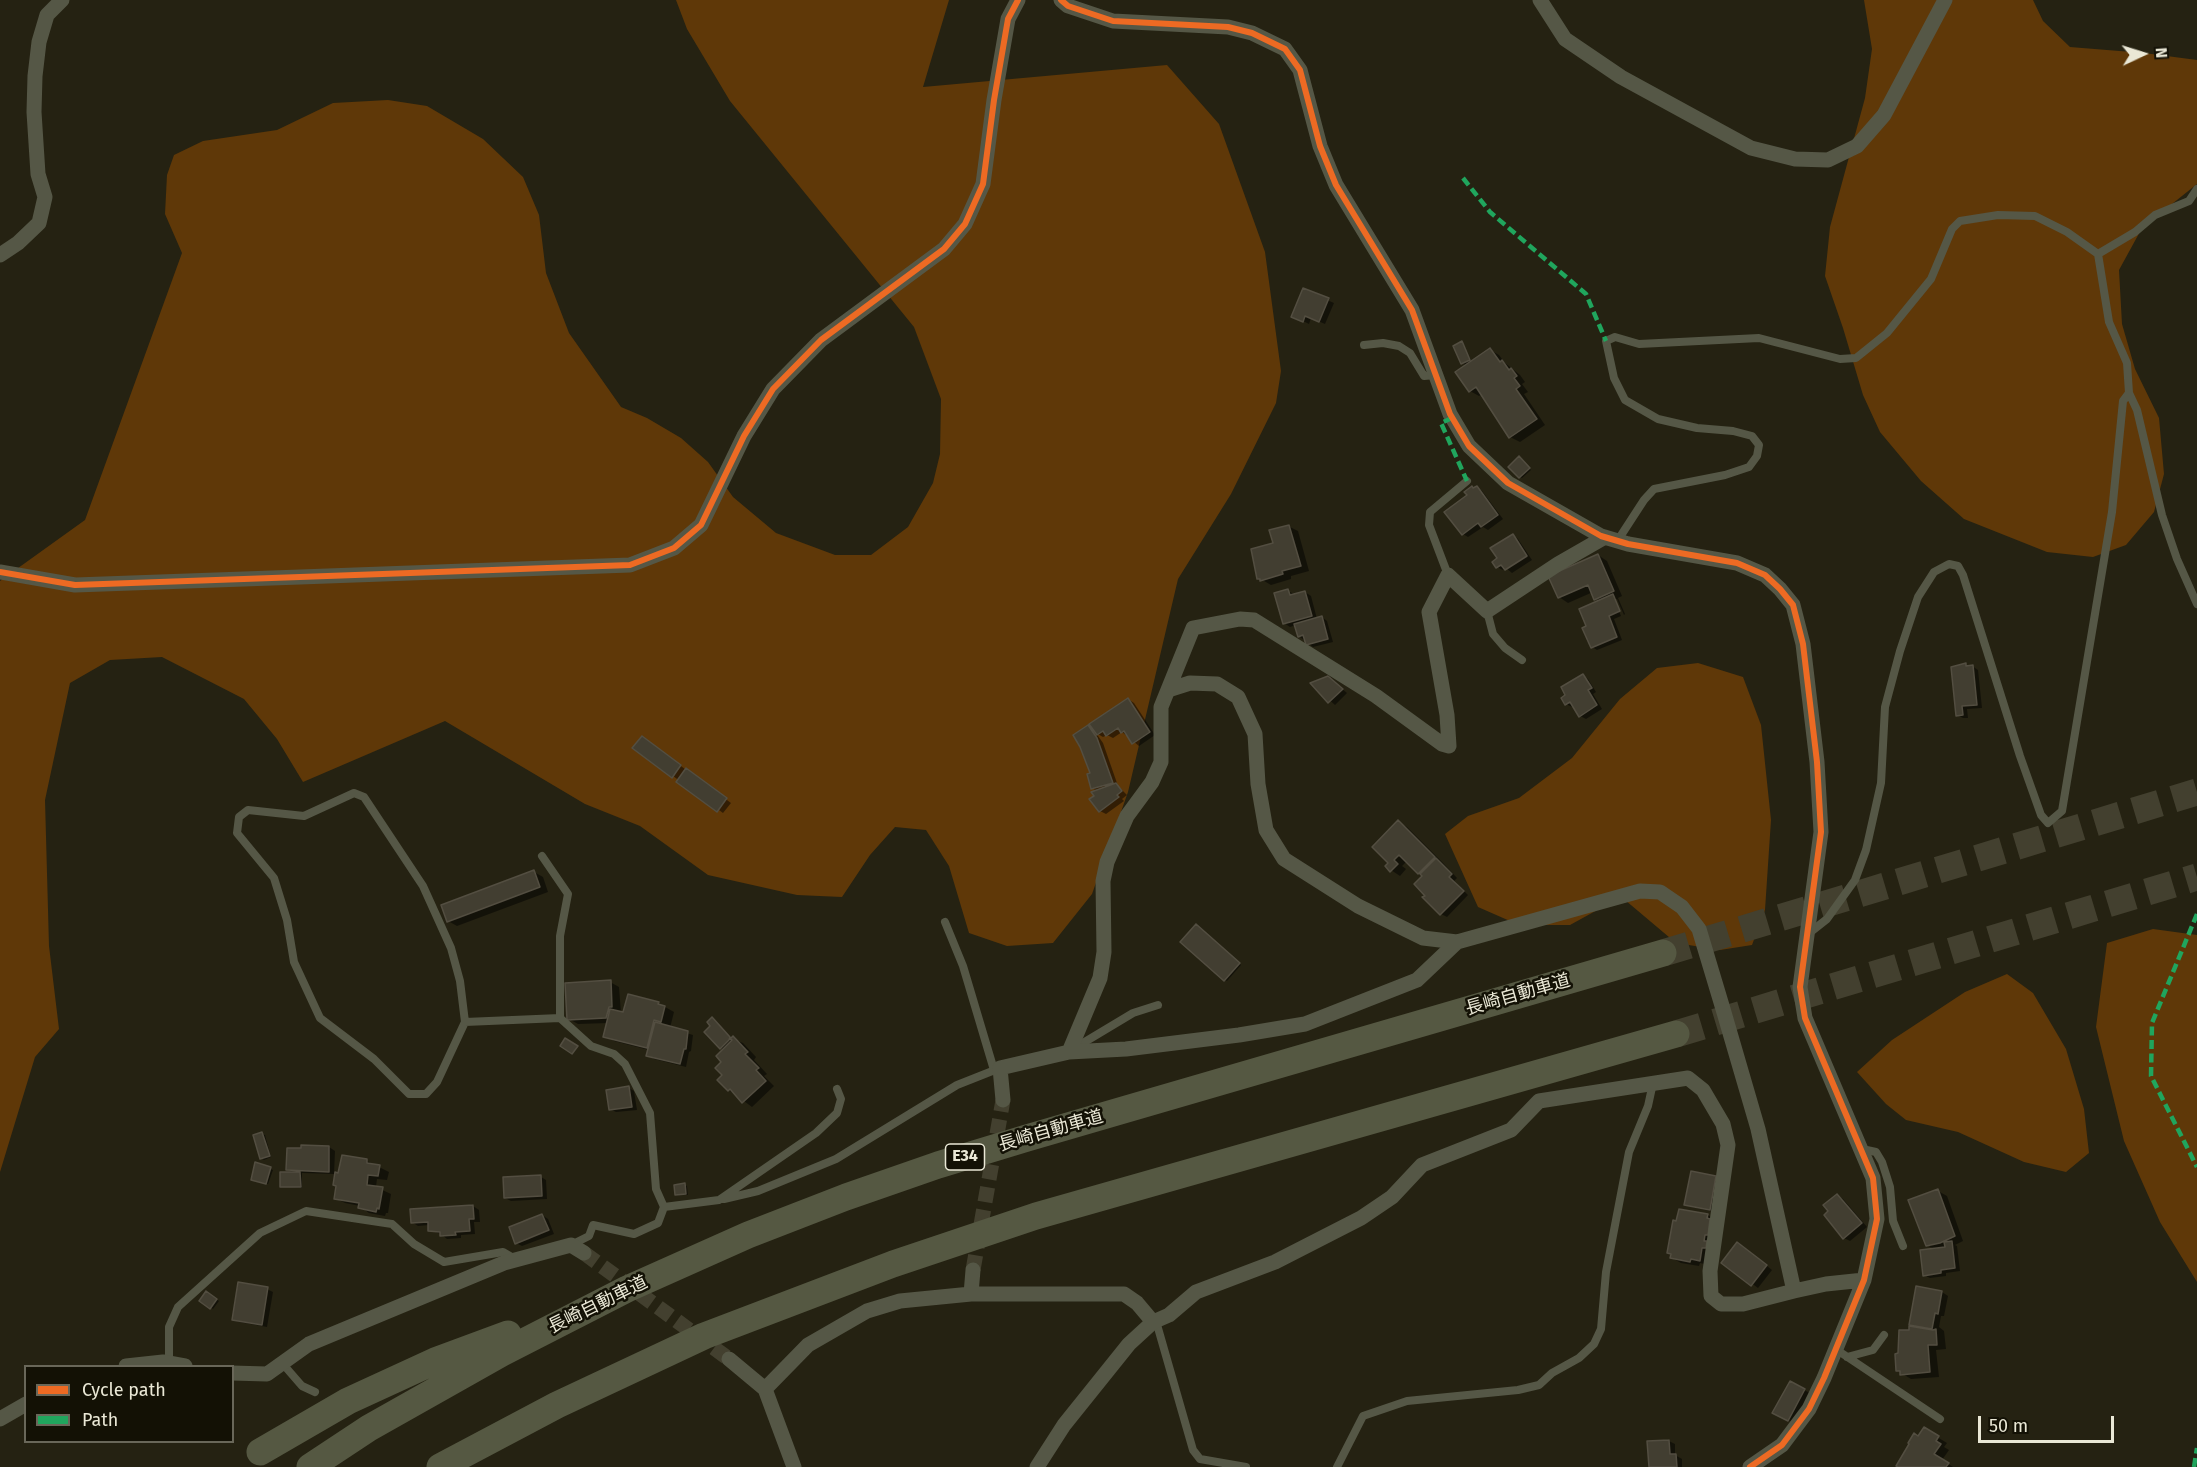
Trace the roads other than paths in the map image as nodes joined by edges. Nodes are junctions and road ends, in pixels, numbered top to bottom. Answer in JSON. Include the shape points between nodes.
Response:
{"nodes":[{"id":1,"x":62,"y":0,"type":"edge"},
{"id":2,"x":1018,"y":0,"type":"edge"},
{"id":3,"x":1061,"y":0,"type":"edge"},
{"id":4,"x":1540,"y":0,"type":"edge"},
{"id":5,"x":1945,"y":0,"type":"edge"},
{"id":6,"x":2197,"y":189,"type":"edge"},
{"id":7,"x":2098,"y":254,"type":"junction"},
{"id":8,"x":0,"y":255,"type":"edge"},
{"id":9,"x":1364,"y":345,"type":"dead end"},
{"id":10,"x":1436,"y":375,"type":"junction"},
{"id":11,"x":2129,"y":393,"type":"junction"},
{"id":12,"x":1467,"y":481,"type":"dead end"},
{"id":13,"x":1611,"y":539,"type":"junction"},
{"id":14,"x":0,"y":572,"type":"edge"},
{"id":15,"x":1448,"y":575,"type":"junction"},
{"id":16,"x":2197,"y":604,"type":"edge"},
{"id":17,"x":1486,"y":611,"type":"junction"},
{"id":18,"x":1522,"y":660,"type":"dead end"},
{"id":19,"x":1168,"y":690,"type":"junction"},
{"id":20,"x":542,"y":856,"type":"dead end"},
{"id":21,"x":945,"y":922,"type":"dead end"},
{"id":22,"x":1806,"y":935,"type":"junction"},
{"id":23,"x":1457,"y":942,"type":"junction"},
{"id":24,"x":1663,"y":953,"type":"tunnel mouth"},
{"id":25,"x":1158,"y":1005,"type":"dead end"},
{"id":26,"x":560,"y":1017,"type":"junction"},
{"id":27,"x":465,"y":1022,"type":"junction"},
{"id":28,"x":1676,"y":1034,"type":"tunnel mouth"},
{"id":29,"x":1069,"y":1052,"type":"junction"},
{"id":30,"x":997,"y":1069,"type":"junction"},
{"id":31,"x":1653,"y":1083,"type":"junction"},
{"id":32,"x":837,"y":1089,"type":"dead end"},
{"id":33,"x":1003,"y":1100,"type":"tunnel mouth"},
{"id":34,"x":1860,"y":1149,"type":"junction"},
{"id":35,"x":719,"y":1200,"type":"junction"},
{"id":36,"x":664,"y":1207,"type":"junction"},
{"id":37,"x":1903,"y":1246,"type":"dead end"},
{"id":38,"x":577,"y":1249,"type":"joint"},
{"id":39,"x":517,"y":1259,"type":"junction"},
{"id":40,"x":973,"y":1270,"type":"tunnel mouth"},
{"id":41,"x":1864,"y":1280,"type":"junction"},
{"id":42,"x":627,"y":1289,"type":"junction"},
{"id":43,"x":1794,"y":1291,"type":"junction"},
{"id":44,"x":970,"y":1294,"type":"junction"},
{"id":45,"x":1155,"y":1322,"type":"junction"},
{"id":46,"x":1884,"y":1335,"type":"dead end"},
{"id":47,"x":1842,"y":1354,"type":"junction"},
{"id":48,"x":729,"y":1359,"type":"tunnel mouth"},
{"id":49,"x":282,"y":1363,"type":"junction"},
{"id":50,"x":169,"y":1364,"type":"junction"},
{"id":51,"x":135,"y":1365,"type":"edge"},
{"id":52,"x":177,"y":1365,"type":"edge"},
{"id":53,"x":234,"y":1373,"type":"edge"},
{"id":54,"x":765,"y":1389,"type":"junction"},
{"id":55,"x":315,"y":1392,"type":"dead end"},
{"id":56,"x":24,"y":1405,"type":"edge"},
{"id":57,"x":0,"y":1419,"type":"edge"},
{"id":58,"x":1940,"y":1419,"type":"dead end"},
{"id":59,"x":260,"y":1452,"type":"dead end"},
{"id":60,"x":310,"y":1467,"type":"edge"},
{"id":61,"x":440,"y":1467,"type":"edge"},
{"id":62,"x":794,"y":1467,"type":"edge"},
{"id":63,"x":1037,"y":1467,"type":"edge"},
{"id":64,"x":1246,"y":1467,"type":"edge"},
{"id":65,"x":1337,"y":1467,"type":"edge"},
{"id":66,"x":1750,"y":1467,"type":"edge"}],
"edges":[{"from":1,"to":8,"type":"street","via":[[47,15],[35,76],[38,174],[45,197],[39,223]]},
{"from":2,"to":14,"type":"street","via":[[1008,19],[983,184],[965,224],[944,249],[821,340],[773,389],[744,436],[702,525],[674,548],[630,565],[277,578],[75,585]]},
{"from":3,"to":10,"type":"street","via":[[1113,21],[1228,27],[1252,33],[1285,49],[1300,70],[1320,146],[1336,185],[1412,310]]},
{"from":4,"to":5,"type":"street","via":[[1565,39],[1621,77],[1751,148],[1795,159],[1828,160],[1857,146],[1884,115]]},
{"from":6,"to":7,"type":"lane","via":[[2189,201],[2155,215]]},
{"from":7,"to":11,"type":"lane","via":[[2109,322],[2127,363]]},
{"from":7,"to":13,"type":"lane","via":[[2035,216],[1998,215],[1960,221],[1952,229],[1931,279],[1887,333],[1856,358],[1840,359],[1759,338],[1640,344],[1615,337],[1606,341],[1614,378],[1625,400],[1658,419],[1733,431],[1752,436],[1759,444],[1758,456],[1749,467],[1654,489]]},
{"from":9,"to":10,"type":"lane","via":[[1399,346],[1410,353],[1424,376]]},
{"from":10,"to":13,"type":"street","via":[[1450,414],[1469,446],[1508,483]]},
{"from":11,"to":16,"type":"lane","via":[[2138,410],[2162,515]]},
{"from":11,"to":22,"type":"lane","via":[[2123,401],[2112,512],[2062,811],[2048,823],[2041,815],[1964,575],[1958,566],[1949,564],[1934,572],[1918,597],[1900,651],[1885,707],[1881,783],[1855,880],[1827,919]]},
{"from":12,"to":15,"type":"lane","via":[[1430,512],[1429,525]]},
{"from":13,"to":17,"type":"street","via":[[1558,564]]},
{"from":13,"to":22,"type":"street","via":[[1737,563],[1765,575],[1793,605],[1803,644],[1821,832]]},
{"from":15,"to":17,"type":"street"},
{"from":15,"to":19,"type":"street","via":[[1429,612],[1449,746],[1254,621],[1240,619],[1193,628]]},
{"from":17,"to":18,"type":"lane","via":[[1493,633]]},
{"from":19,"to":23,"type":"street","via":[[1190,683],[1218,684],[1238,698],[1255,734],[1266,830],[1284,859],[1358,906],[1423,938]]},
{"from":19,"to":29,"type":"street","via":[[1161,707],[1161,762],[1152,782],[1127,816],[1107,862],[1102,881],[1104,952],[1100,978]]},
{"from":20,"to":26,"type":"lane","via":[[568,894],[560,936]]},
{"from":21,"to":30,"type":"lane"},
{"from":22,"to":34,"type":"street","via":[[1800,987],[1805,1018]]},
{"from":23,"to":29,"type":"street","via":[[1417,980],[1305,1024],[1126,1049]]},
{"from":23,"to":43,"type":"street","via":[[1640,891],[1660,892],[1682,907],[1699,929],[1758,1129]]},
{"from":24,"to":42,"type":"highway","name":"長崎自動車道","number":"E34","via":[[938,1165],[748,1235]]},
{"from":25,"to":29,"type":"lane","via":[[1133,1013]]},
{"from":26,"to":27,"type":"lane"},
{"from":26,"to":36,"type":"lane","via":[[591,1046],[614,1054],[625,1064],[650,1113],[656,1189]]},
{"from":27,"to":27,"type":"lane","via":[[437,1082],[426,1094],[409,1094],[374,1059],[320,1018],[294,962],[274,878],[237,832],[238,817],[248,810],[304,816],[354,793],[364,796],[423,886],[447,938],[460,981]]},
{"from":28,"to":61,"type":"highway","via":[[1036,1216],[893,1264],[704,1336],[557,1405]]},
{"from":29,"to":30,"type":"street"},
{"from":30,"to":33,"type":"street"},
{"from":30,"to":35,"type":"lane","via":[[957,1085],[836,1159],[758,1191]]},
{"from":31,"to":43,"type":"street","via":[[1688,1078],[1703,1090],[1723,1124],[1728,1145],[1710,1271],[1712,1296],[1720,1304],[1743,1304]]},
{"from":31,"to":45,"type":"street","via":[[1539,1101],[1511,1130],[1422,1164],[1392,1197],[1361,1218],[1275,1262],[1196,1292],[1169,1316]]},
{"from":31,"to":65,"type":"lane","via":[[1629,1152],[1606,1272],[1601,1329],[1594,1344],[1539,1385],[1407,1401],[1363,1416]]},
{"from":32,"to":35,"type":"lane","via":[[841,1099],[837,1113],[816,1133]]},
{"from":34,"to":37,"type":"lane","via":[[1876,1152],[1882,1162],[1890,1187],[1893,1221]]},
{"from":34,"to":41,"type":"street","via":[[1873,1178],[1877,1219]]},
{"from":35,"to":36,"type":"lane"},
{"from":36,"to":38,"type":"lane","via":[[658,1223],[634,1234],[593,1225]]},
{"from":38,"to":39,"type":"street"},
{"from":39,"to":49,"type":"street","via":[[309,1344]]},
{"from":39,"to":50,"type":"lane","via":[[503,1252],[444,1262],[414,1244],[392,1224],[306,1211],[260,1233],[178,1307],[169,1327]]},
{"from":40,"to":44,"type":"street"},
{"from":41,"to":43,"type":"street"},
{"from":41,"to":47,"type":"street"},
{"from":42,"to":59,"type":"highway","via":[[435,1361],[348,1401]]},
{"from":42,"to":60,"type":"highway","name":"長崎自動車道","number":"E34","via":[[502,1353],[369,1428]]},
{"from":44,"to":45,"type":"street","via":[[1124,1294]]},
{"from":44,"to":54,"type":"street","via":[[900,1301],[867,1311],[808,1345]]},
{"from":45,"to":63,"type":"street","via":[[1129,1344],[1064,1425]]},
{"from":45,"to":64,"type":"lane","via":[[1193,1450],[1200,1459]]},
{"from":46,"to":47,"type":"lane","via":[[1873,1350]]},
{"from":47,"to":58,"type":"lane"},
{"from":47,"to":66,"type":"street","via":[[1782,1445]]},
{"from":48,"to":54,"type":"street"},
{"from":49,"to":53,"type":"street","via":[[267,1374]]},
{"from":49,"to":55,"type":"lane","via":[[302,1386]]},
{"from":50,"to":51,"type":"street"},
{"from":50,"to":52,"type":"street"},
{"from":54,"to":62,"type":"street"},
{"from":56,"to":57,"type":"street"}]}
